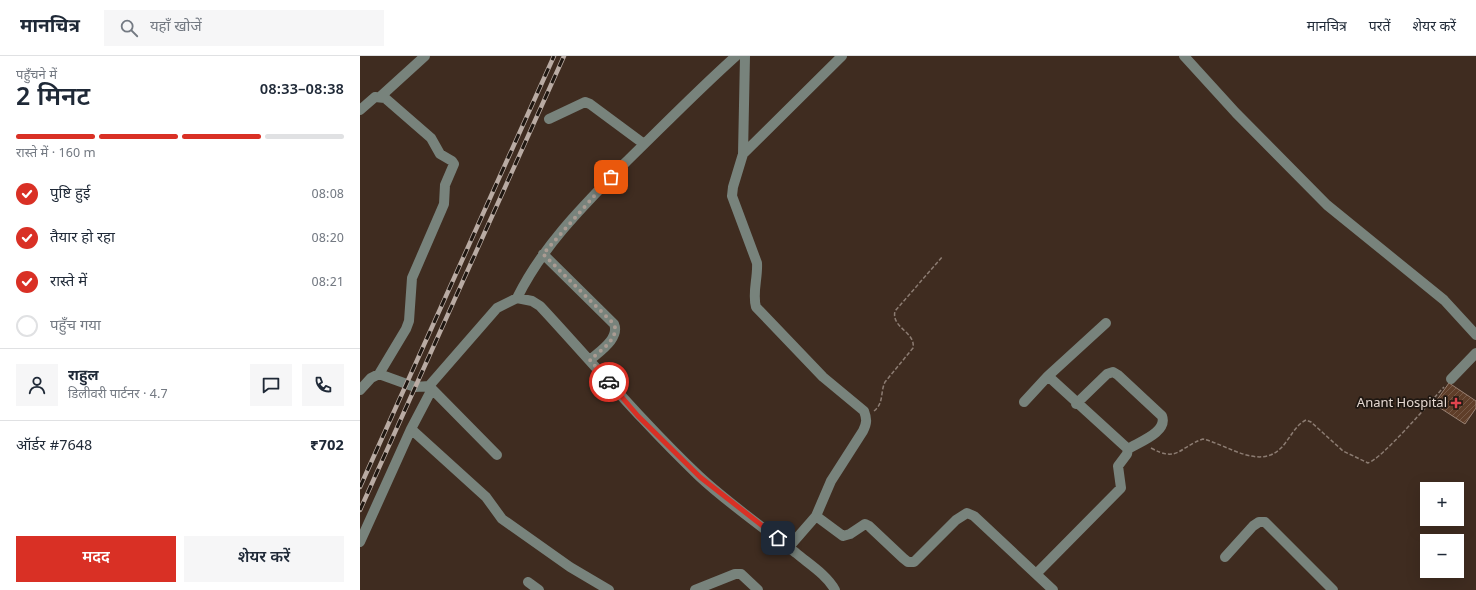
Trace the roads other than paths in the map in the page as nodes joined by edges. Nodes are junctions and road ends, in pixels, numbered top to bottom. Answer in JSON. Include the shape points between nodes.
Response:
{"nodes":[{"id":1,"x":425,"y":56,"type":"edge"},
{"id":2,"x":736,"y":56,"type":"edge"},
{"id":3,"x":745,"y":56,"type":"edge"},
{"id":4,"x":842,"y":56,"type":"edge"},
{"id":5,"x":1184,"y":56,"type":"edge"},
{"id":6,"x":381,"y":96,"type":"junction"},
{"id":7,"x":360,"y":110,"type":"edge"},
{"id":8,"x":549,"y":120,"type":"dead end"},
{"id":9,"x":644,"y":144,"type":"junction"},
{"id":10,"x":743,"y":154,"type":"junction"},
{"id":11,"x":543,"y":254,"type":"junction"},
{"id":12,"x":517,"y":298,"type":"junction"},
{"id":13,"x":1106,"y":323,"type":"dead end"},
{"id":14,"x":1476,"y":334,"type":"edge"},
{"id":15,"x":1476,"y":353,"type":"edge"},
{"id":16,"x":590,"y":360,"type":"junction"},
{"id":17,"x":379,"y":374,"type":"junction"},
{"id":18,"x":1048,"y":376,"type":"junction"},
{"id":19,"x":1451,"y":380,"type":"road end"},
{"id":20,"x":361,"y":386,"type":"edge"},
{"id":21,"x":431,"y":387,"type":"junction"},
{"id":22,"x":1024,"y":402,"type":"dead end"},
{"id":23,"x":1076,"y":404,"type":"junction"},
{"id":24,"x":411,"y":429,"type":"junction"},
{"id":25,"x":1128,"y":449,"type":"junction"},
{"id":26,"x":497,"y":455,"type":"dead end"},
{"id":27,"x":816,"y":516,"type":"junction"},
{"id":28,"x":360,"y":542,"type":"edge"},
{"id":29,"x":789,"y":547,"type":"junction"},
{"id":30,"x":1225,"y":557,"type":"dead end"},
{"id":31,"x":1036,"y":574,"type":"junction"},
{"id":32,"x":528,"y":582,"type":"dead end"},
{"id":33,"x":539,"y":590,"type":"edge"},
{"id":34,"x":609,"y":590,"type":"edge"},
{"id":35,"x":695,"y":590,"type":"edge"},
{"id":36,"x":758,"y":590,"type":"edge"},
{"id":37,"x":835,"y":590,"type":"edge"},
{"id":38,"x":1053,"y":590,"type":"edge"},
{"id":39,"x":1333,"y":590,"type":"edge"}],
"edges":[{"from":1,"to":6,"type":"street"},
{"from":2,"to":9,"type":"street"},
{"from":3,"to":10,"type":"street"},
{"from":4,"to":10,"type":"street"},
{"from":5,"to":14,"type":"street","via":[[1327,205],[1444,300]]},
{"from":6,"to":7,"type":"street","via":[[375,97]]},
{"from":6,"to":17,"type":"street","via":[[431,138],[440,154],[452,160],[454,164],[445,184],[444,204],[412,278],[409,321]]},
{"from":8,"to":9,"type":"street","via":[[585,102]]},
{"from":9,"to":11,"type":"street","via":[[600,188]]},
{"from":10,"to":27,"type":"street","via":[[732,187],[732,196],[757,263],[754,299],[756,307],[823,378],[864,411],[867,417],[863,430],[831,481]]},
{"from":11,"to":12,"type":"street"},
{"from":11,"to":16,"type":"street","via":[[614,324],[615,336]]},
{"from":12,"to":16,"type":"street","via":[[540,306]]},
{"from":12,"to":21,"type":"street","via":[[497,308]]},
{"from":13,"to":18,"type":"street"},
{"from":15,"to":19,"type":"street"},
{"from":16,"to":29,"type":"street","via":[[638,416],[700,477]]},
{"from":17,"to":20,"type":"street"},
{"from":17,"to":21,"type":"street","via":[[415,387]]},
{"from":18,"to":22,"type":"street"},
{"from":18,"to":23,"type":"street"},
{"from":21,"to":24,"type":"street"},
{"from":21,"to":26,"type":"street"},
{"from":23,"to":25,"type":"street"},
{"from":23,"to":25,"type":"street","via":[[1107,374],[1113,372],[1118,375],[1164,420],[1160,429]]},
{"from":24,"to":28,"type":"street"},
{"from":24,"to":34,"type":"street","via":[[486,497],[502,519],[570,567]]},
{"from":25,"to":31,"type":"street","via":[[1118,466],[1121,488]]},
{"from":27,"to":29,"type":"street"},
{"from":27,"to":31,"type":"street","via":[[843,536],[865,524],[870,526],[903,558],[908,562],[914,562],[956,520],[967,513],[974,516]]},
{"from":29,"to":37,"type":"street","via":[[831,582]]},
{"from":30,"to":39,"type":"street","via":[[1253,526],[1265,522]]},
{"from":31,"to":38,"type":"street"},
{"from":32,"to":33,"type":"street"},
{"from":35,"to":36,"type":"street","via":[[741,574]]}]}
